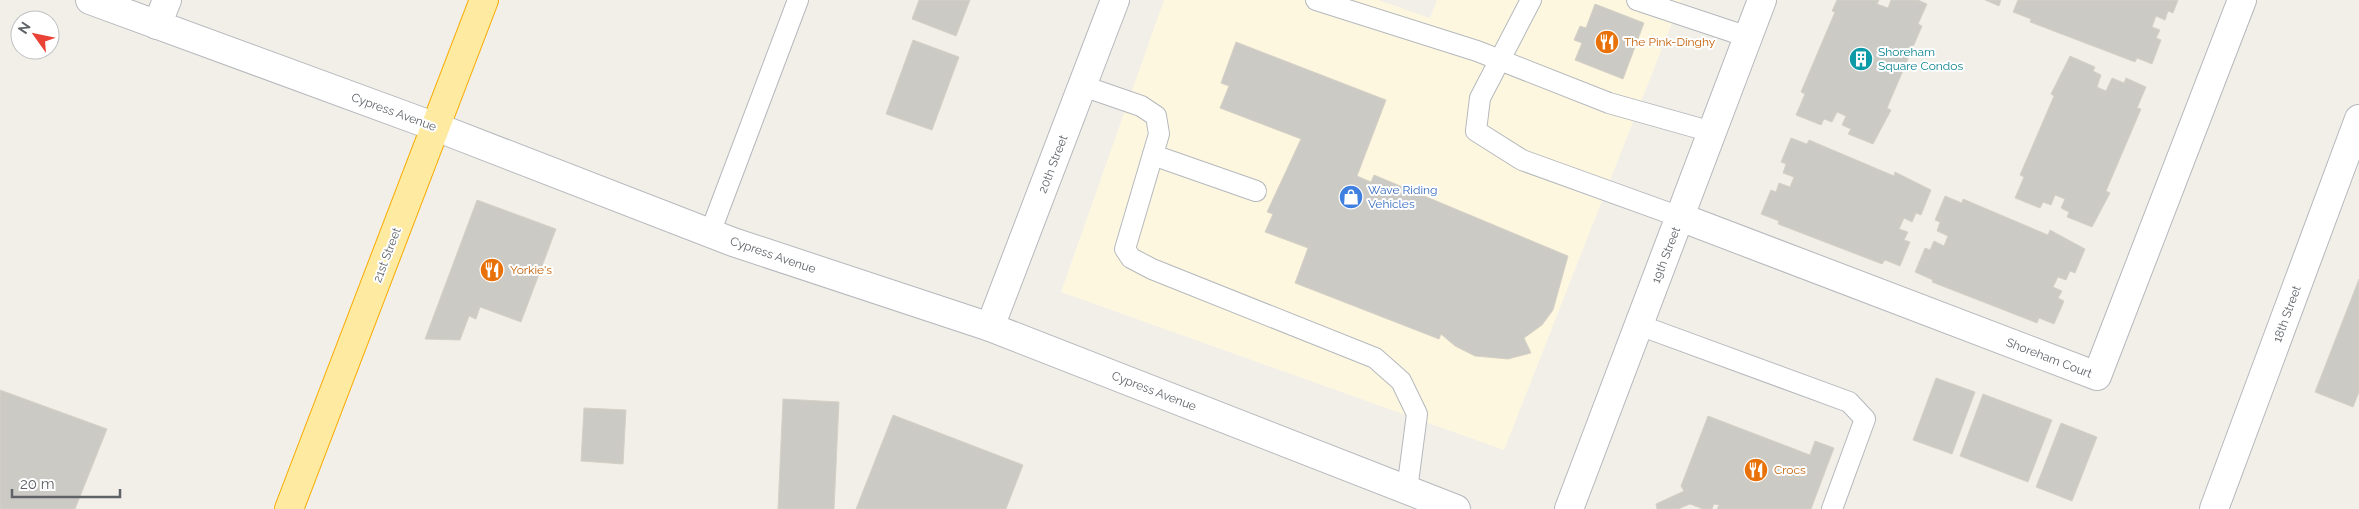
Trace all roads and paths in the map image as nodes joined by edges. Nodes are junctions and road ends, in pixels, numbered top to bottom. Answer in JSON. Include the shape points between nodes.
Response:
{"nodes":[{"id":1,"x":90,"y":0,"type":"edge"},
{"id":2,"x":166,"y":0,"type":"edge"},
{"id":3,"x":484,"y":0,"type":"edge"},
{"id":4,"x":798,"y":0,"type":"edge"},
{"id":5,"x":1115,"y":0,"type":"edge"},
{"id":6,"x":1316,"y":0,"type":"edge"},
{"id":7,"x":1531,"y":0,"type":"edge"},
{"id":8,"x":1637,"y":0,"type":"edge"},
{"id":9,"x":1762,"y":0,"type":"edge"},
{"id":10,"x":2242,"y":0,"type":"edge"},
{"id":11,"x":157,"y":25,"type":"junction"},
{"id":12,"x":1748,"y":37,"type":"junction"},
{"id":13,"x":1498,"y":60,"type":"junction"},
{"id":14,"x":1083,"y":86,"type":"junction"},
{"id":15,"x":2359,"y":119,"type":"edge"},
{"id":16,"x":436,"y":127,"type":"junction"},
{"id":17,"x":1712,"y":132,"type":"junction"},
{"id":18,"x":1153,"y":155,"type":"junction"},
{"id":19,"x":1256,"y":191,"type":"dead end"},
{"id":20,"x":1680,"y":217,"type":"junction"},
{"id":21,"x":710,"y":232,"type":"junction"},
{"id":22,"x":1639,"y":325,"type":"junction"},
{"id":23,"x":990,"y":327,"type":"junction"},
{"id":24,"x":1407,"y":490,"type":"junction"},
{"id":25,"x":289,"y":509,"type":"edge"},
{"id":26,"x":1456,"y":509,"type":"edge"},
{"id":27,"x":1569,"y":509,"type":"edge"},
{"id":28,"x":1832,"y":509,"type":"edge"},
{"id":29,"x":2214,"y":509,"type":"edge"}],
"edges":[{"from":1,"to":11,"type":"street","name":"Cypress Avenue"},
{"from":2,"to":11,"type":"street"},
{"from":3,"to":16,"type":"highway","name":"21st Street"},
{"from":4,"to":21,"type":"lane"},
{"from":5,"to":14,"type":"street","name":"20th Street"},
{"from":6,"to":13,"type":"lane"},
{"from":7,"to":13,"type":"lane"},
{"from":8,"to":12,"type":"lane"},
{"from":9,"to":12,"type":"street","name":"19th Street"},
{"from":10,"to":20,"type":"street","name":"Shoreham Court","via":[[2097,376]]},
{"from":11,"to":16,"type":"street","name":"Cypress Avenue"},
{"from":12,"to":17,"type":"street","name":"19th Street"},
{"from":13,"to":17,"type":"lane","via":[[1608,103]]},
{"from":13,"to":20,"type":"lane","via":[[1480,98],[1476,131],[1522,160]]},
{"from":14,"to":18,"type":"lane","via":[[1141,106],[1156,116],[1158,134]]},
{"from":14,"to":23,"type":"street","name":"20th Street"},
{"from":15,"to":29,"type":"street","name":"18th Street"},
{"from":16,"to":21,"type":"street","name":"Cypress Avenue"},
{"from":16,"to":25,"type":"highway","name":"21st Street"},
{"from":17,"to":20,"type":"street","name":"19th Street"},
{"from":18,"to":19,"type":"lane"},
{"from":18,"to":24,"type":"lane","via":[[1125,249],[1131,258],[1375,358],[1401,381],[1418,414]]},
{"from":20,"to":22,"type":"street","name":"19th Street"},
{"from":21,"to":23,"type":"street","name":"Cypress Avenue"},
{"from":22,"to":27,"type":"street","name":"19th Street"},
{"from":22,"to":28,"type":"lane","via":[[1849,402],[1864,419]]},
{"from":23,"to":24,"type":"street","name":"Cypress Avenue"},
{"from":24,"to":26,"type":"street","name":"Cypress Avenue"}]}
